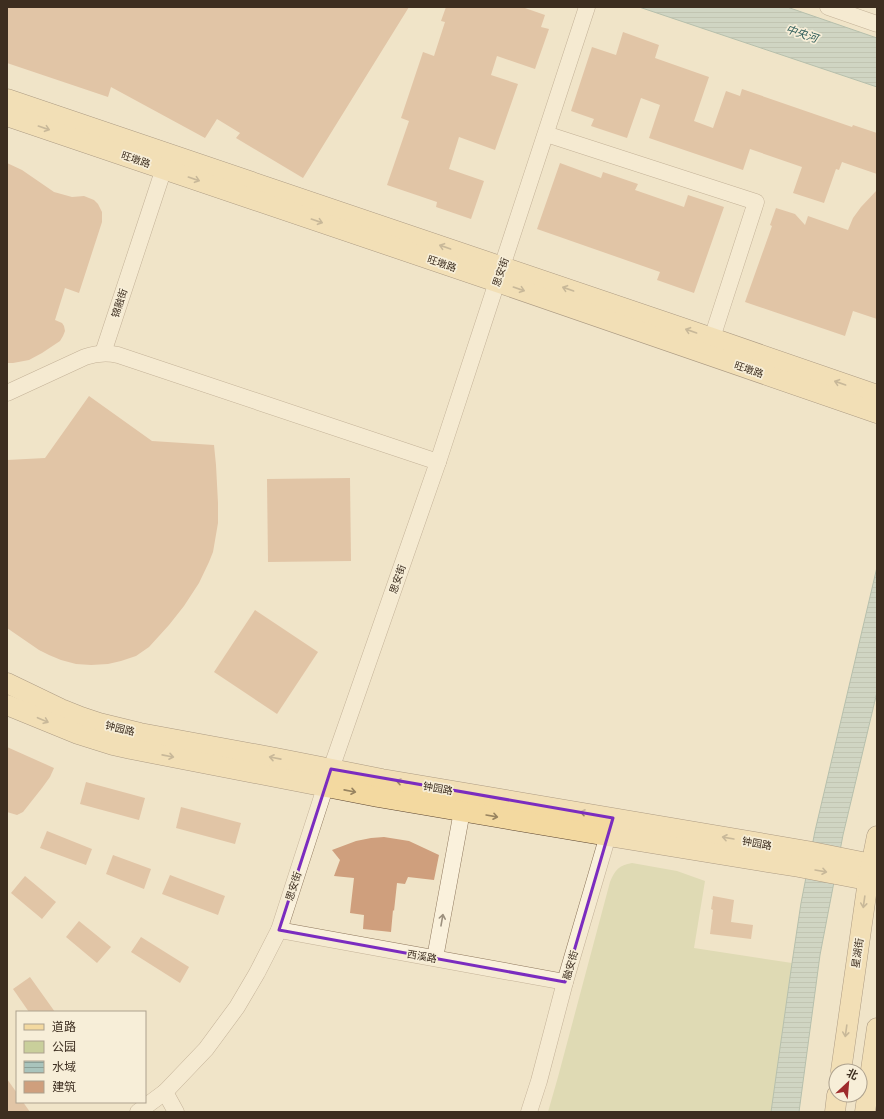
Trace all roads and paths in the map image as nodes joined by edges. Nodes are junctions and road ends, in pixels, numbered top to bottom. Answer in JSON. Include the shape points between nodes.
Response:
{"nodes":[{"id":1,"x":587,"y":7,"type":"edge"},
{"id":2,"x":828,"y":7,"type":"edge"},
{"id":3,"x":877,"y":24,"type":"edge"},
{"id":4,"x":7,"y":99,"type":"edge"},
{"id":5,"x":7,"y":116,"type":"edge"},
{"id":6,"x":546,"y":134,"type":"junction"},
{"id":7,"x":166,"y":161,"type":"junction"},
{"id":8,"x":500,"y":274,"type":"junction"},
{"id":9,"x":712,"y":338,"type":"junction"},
{"id":10,"x":103,"y":353,"type":"junction"},
{"id":11,"x":7,"y":393,"type":"edge"},
{"id":12,"x":877,"y":395,"type":"edge"},
{"id":13,"x":877,"y":413,"type":"edge"},
{"id":14,"x":438,"y":462,"type":"junction"},
{"id":15,"x":7,"y":683,"type":"edge"},
{"id":16,"x":7,"y":705,"type":"edge"},
{"id":17,"x":329,"y":778,"type":"junction"},
{"id":18,"x":462,"y":811,"type":"junction"},
{"id":19,"x":610,"y":827,"type":"junction"},
{"id":20,"x":877,"y":836,"type":"edge"},
{"id":21,"x":873,"y":873,"type":"edge"},
{"id":22,"x":279,"y":930,"type":"junction"},
{"id":23,"x":435,"y":958,"type":"junction"},
{"id":24,"x":565,"y":982,"type":"junction"},
{"id":25,"x":877,"y":1028,"type":"edge"},
{"id":26,"x":841,"y":1063,"type":"edge"},
{"id":27,"x":165,"y":1092,"type":"junction"},
{"id":28,"x":138,"y":1112,"type":"edge"},
{"id":29,"x":176,"y":1112,"type":"edge"},
{"id":30,"x":529,"y":1112,"type":"edge"},
{"id":31,"x":865,"y":1112,"type":"edge"}],
"edges":[{"from":1,"to":6,"type":"street","name":"思安街"},
{"from":2,"to":3,"type":"street"},
{"from":4,"to":7,"type":"main road","name":"旺墩路"},
{"from":5,"to":7,"type":"main road","name":"旺墩路","one_way":true},
{"from":6,"to":8,"type":"street","name":"思安街"},
{"from":6,"to":9,"type":"street","via":[[756,202]]},
{"from":7,"to":8,"type":"main road","name":"旺墩路"},
{"from":7,"to":10,"type":"street","name":"锦融街"},
{"from":9,"to":8,"type":"main road","name":"旺墩路","one_way":true},
{"from":8,"to":13,"type":"main road","name":"旺墩路","one_way":true},
{"from":8,"to":14,"type":"street","name":"思安街"},
{"from":12,"to":9,"type":"main road","name":"旺墩路","one_way":true},
{"from":10,"to":11,"type":"street","via":[[85,357]]},
{"from":10,"to":14,"type":"street","via":[[118,355]]},
{"from":14,"to":17,"type":"street","name":"思安街"},
{"from":17,"to":15,"type":"main road","name":"钟园路","one_way":true,"via":[[99,723],[61,709]]},
{"from":16,"to":17,"type":"main road","name":"钟园路","one_way":true,"via":[[61,728],[113,745]]},
{"from":17,"to":18,"type":"main road","name":"钟园路","one_way":true},
{"from":19,"to":17,"type":"main road","name":"钟园路","one_way":true,"via":[[397,781]]},
{"from":17,"to":22,"type":"street","name":"思安街"},
{"from":18,"to":19,"type":"main road","name":"钟园路","one_way":true},
{"from":23,"to":18,"type":"street","one_way":true},
{"from":19,"to":21,"type":"main road","name":"钟园路"},
{"from":19,"to":24,"type":"street","name":"融安街"},
{"from":20,"to":21,"type":"main road","name":"星湖街"},
{"from":21,"to":26,"type":"main road","name":"星湖街","one_way":true},
{"from":22,"to":23,"type":"street","name":"西溪路"},
{"from":22,"to":27,"type":"street","name":"思安街","via":[[258,973],[237,1007],[206,1049]]},
{"from":23,"to":24,"type":"street","name":"西溪路"},
{"from":24,"to":30,"type":"street","name":"融安街"},
{"from":25,"to":31,"type":"main road"},
{"from":27,"to":28,"type":"street","name":"思安街"},
{"from":27,"to":29,"type":"street"}]}
